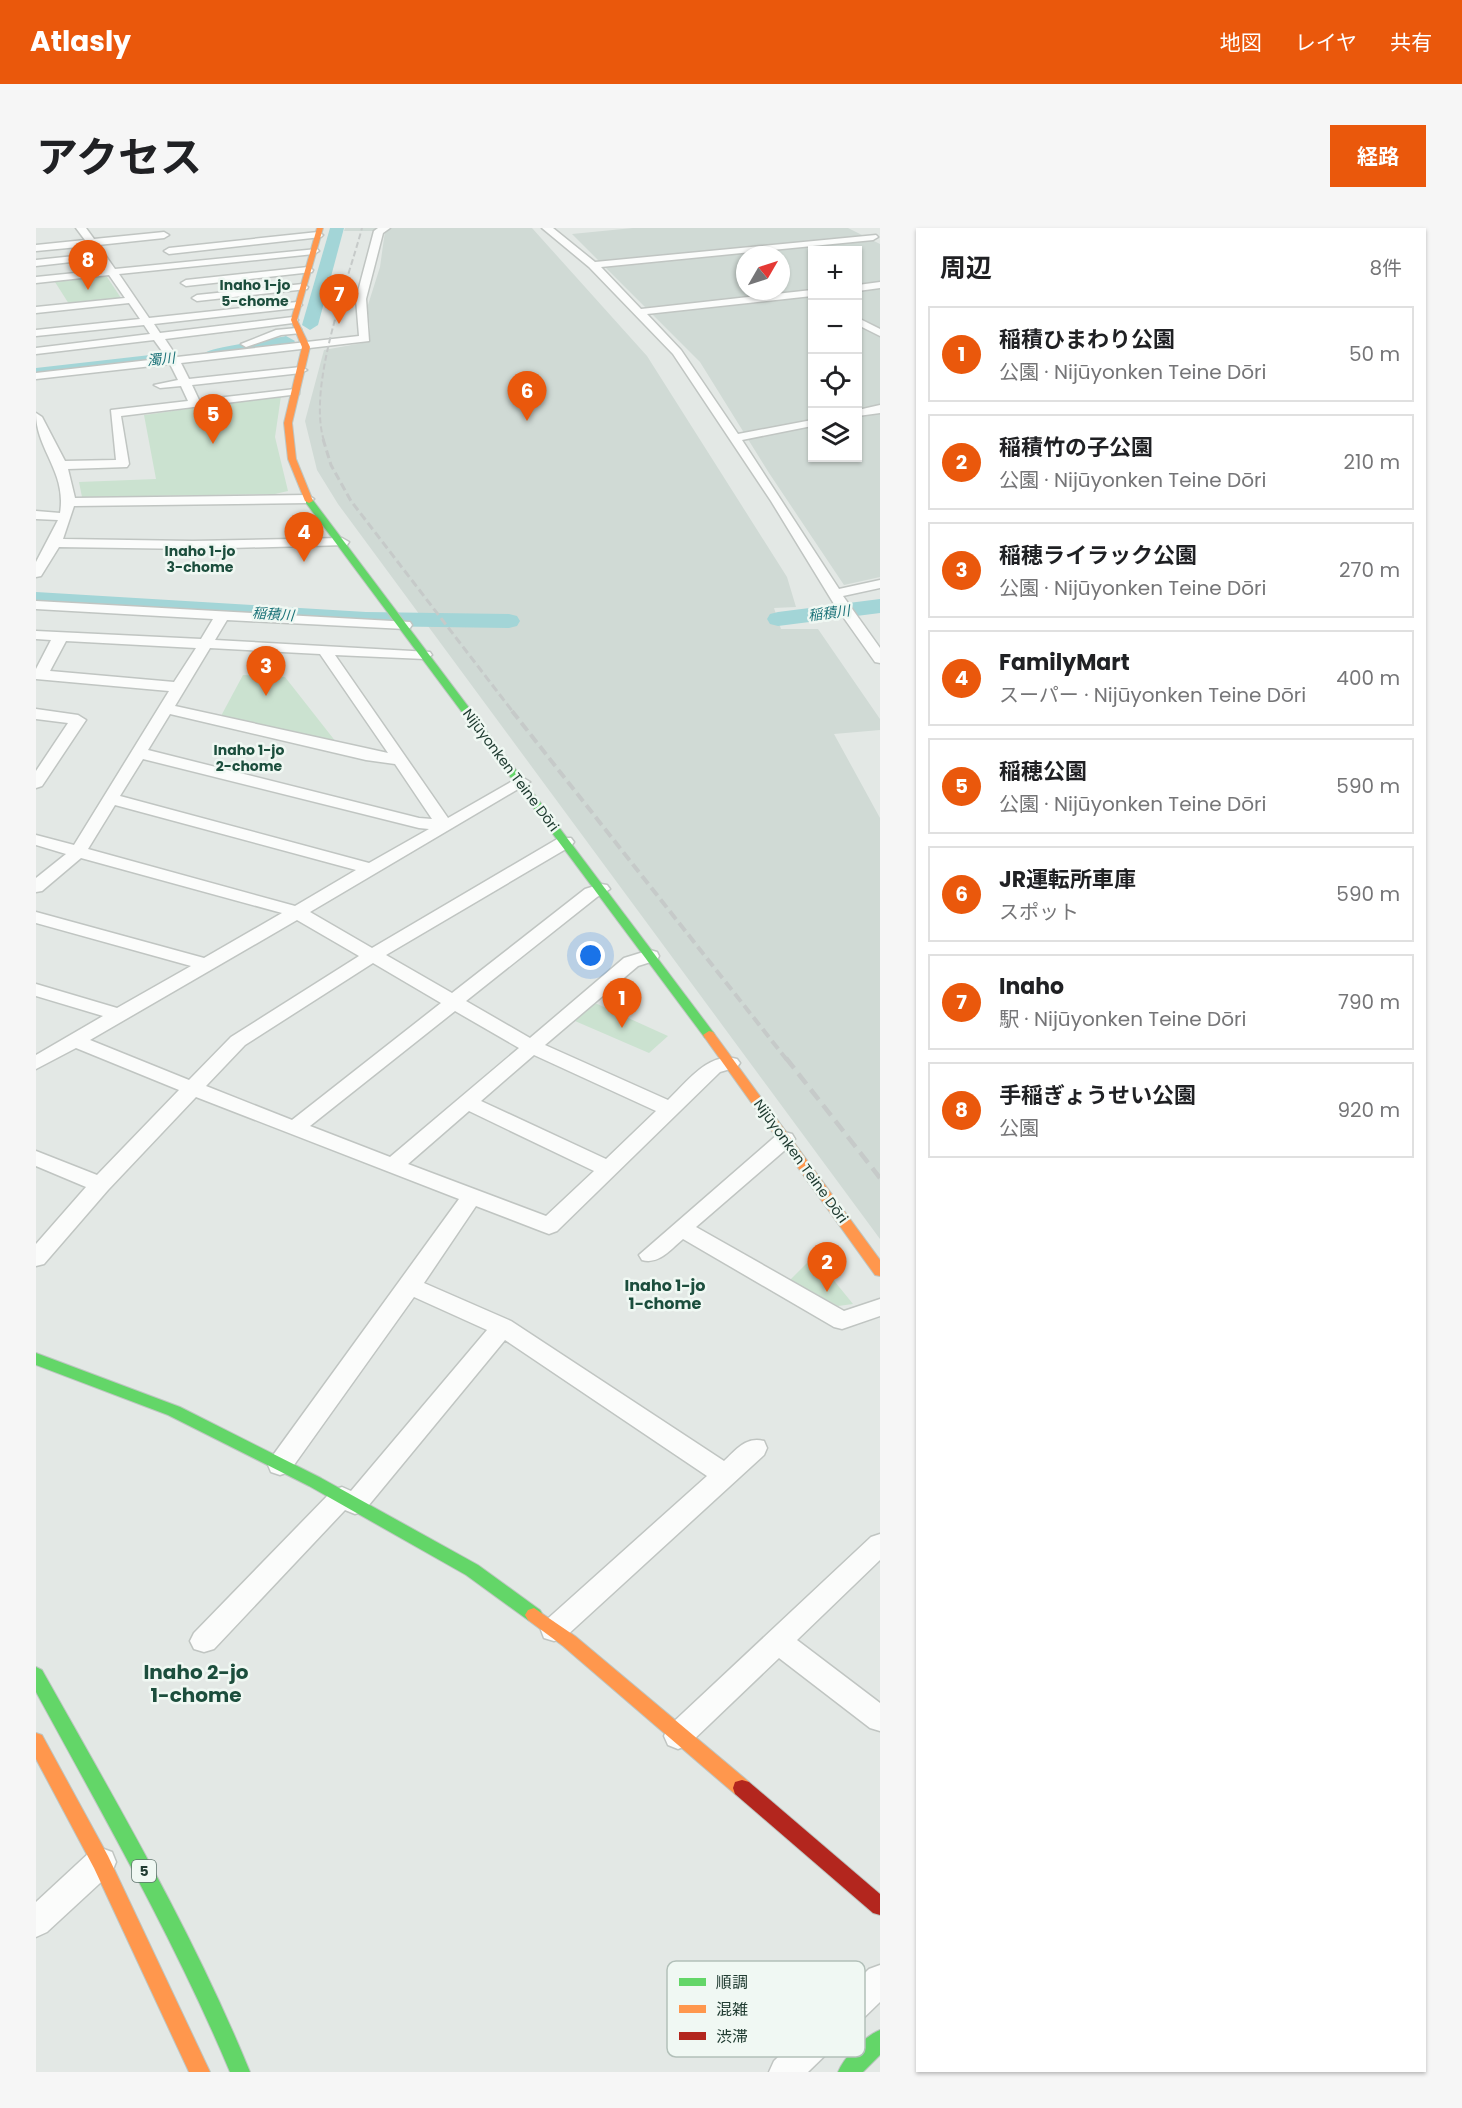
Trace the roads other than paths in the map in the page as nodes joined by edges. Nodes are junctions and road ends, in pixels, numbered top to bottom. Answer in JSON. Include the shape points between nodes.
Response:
{"nodes":[{"id":1,"x":95,"y":228,"type":"edge"},
{"id":2,"x":385,"y":228,"type":"edge"},
{"id":3,"x":547,"y":228,"type":"edge"},
{"id":4,"x":856,"y":228,"type":"edge"},
{"id":5,"x":78,"y":229,"type":"edge"},
{"id":6,"x":319,"y":232,"type":"edge"},
{"id":7,"x":166,"y":234,"type":"edge"},
{"id":8,"x":876,"y":238,"type":"edge"},
{"id":9,"x":92,"y":242,"type":"junction"},
{"id":10,"x":36,"y":248,"type":"edge"},
{"id":11,"x":169,"y":252,"type":"junction"},
{"id":12,"x":314,"y":252,"type":"junction"},
{"id":13,"x":100,"y":256,"type":"junction"},
{"id":14,"x":36,"y":263,"type":"edge"},
{"id":15,"x":592,"y":265,"type":"junction"},
{"id":16,"x":172,"y":267,"type":"junction"},
{"id":17,"x":308,"y":270,"type":"junction"},
{"id":18,"x":111,"y":273,"type":"junction"},
{"id":19,"x":186,"y":283,"type":"junction"},
{"id":20,"x":880,"y":285,"type":"edge"},
{"id":21,"x":303,"y":287,"type":"junction"},
{"id":22,"x":862,"y":287,"type":"edge"},
{"id":23,"x":52,"y":291,"type":"edge"},
{"id":24,"x":808,"y":294,"type":"edge"},
{"id":25,"x":197,"y":298,"type":"junction"},
{"id":26,"x":132,"y":300,"type":"junction"},
{"id":27,"x":297,"y":305,"type":"junction"},
{"id":28,"x":36,"y":310,"type":"edge"},
{"id":29,"x":639,"y":312,"type":"junction"},
{"id":30,"x":209,"y":314,"type":"junction"},
{"id":31,"x":147,"y":321,"type":"junction"},
{"id":32,"x":862,"y":323,"type":"edge"},
{"id":33,"x":295,"y":325,"type":"junction"},
{"id":34,"x":36,"y":333,"type":"edge"},
{"id":35,"x":880,"y":333,"type":"edge"},
{"id":36,"x":157,"y":336,"type":"junction"},
{"id":37,"x":306,"y":347,"type":"junction"},
{"id":38,"x":36,"y":351,"type":"edge"},
{"id":39,"x":172,"y":358,"type":"junction"},
{"id":40,"x":36,"y":368,"type":"edge"},
{"id":41,"x":301,"y":370,"type":"junction"},
{"id":42,"x":36,"y":376,"type":"edge"},
{"id":43,"x":185,"y":382,"type":"junction"},
{"id":44,"x":160,"y":385,"type":"dead end"},
{"id":45,"x":295,"y":392,"type":"junction"},
{"id":46,"x":195,"y":404,"type":"junction"},
{"id":47,"x":880,"y":409,"type":"edge"},
{"id":48,"x":862,"y":412,"type":"edge"},
{"id":49,"x":36,"y":417,"type":"edge"},
{"id":50,"x":808,"y":424,"type":"edge"},
{"id":51,"x":736,"y":438,"type":"junction"},
{"id":52,"x":61,"y":465,"type":"junction"},
{"id":53,"x":308,"y":499,"type":"junction"},
{"id":54,"x":70,"y":502,"type":"junction"},
{"id":55,"x":36,"y":515,"type":"edge"},
{"id":56,"x":66,"y":517,"type":"junction"},
{"id":57,"x":342,"y":542,"type":"junction"},
{"id":58,"x":54,"y":544,"type":"junction"},
{"id":59,"x":36,"y":545,"type":"edge"},
{"id":60,"x":36,"y":573,"type":"edge"},
{"id":61,"x":880,"y":584,"type":"edge"},
{"id":62,"x":838,"y":599,"type":"junction"},
{"id":63,"x":36,"y":605,"type":"edge"},
{"id":64,"x":223,"y":615,"type":"junction"},
{"id":65,"x":403,"y":624,"type":"junction"},
{"id":66,"x":36,"y":635,"type":"edge"},
{"id":67,"x":61,"y":636,"type":"junction"},
{"id":68,"x":205,"y":644,"type":"junction"},
{"id":69,"x":877,"y":650,"type":"edge"},
{"id":70,"x":325,"y":651,"type":"junction"},
{"id":71,"x":425,"y":655,"type":"junction"},
{"id":72,"x":179,"y":687,"type":"junction"},
{"id":73,"x":166,"y":708,"type":"junction"},
{"id":74,"x":36,"y":714,"type":"edge"},
{"id":75,"x":139,"y":753,"type":"junction"},
{"id":76,"x":43,"y":760,"type":"edge"},
{"id":77,"x":400,"y":760,"type":"junction"},
{"id":78,"x":522,"y":782,"type":"junction"},
{"id":79,"x":36,"y":783,"type":"edge"},
{"id":80,"x":111,"y":799,"type":"junction"},
{"id":81,"x":445,"y":825,"type":"junction"},
{"id":82,"x":36,"y":840,"type":"edge"},
{"id":83,"x":565,"y":842,"type":"junction"},
{"id":84,"x":78,"y":852,"type":"junction"},
{"id":85,"x":370,"y":869,"type":"junction"},
{"id":86,"x":36,"y":887,"type":"edge"},
{"id":87,"x":601,"y":889,"type":"junction"},
{"id":88,"x":297,"y":912,"type":"junction"},
{"id":89,"x":36,"y":917,"type":"edge"},
{"id":90,"x":373,"y":955,"type":"junction"},
{"id":91,"x":650,"y":956,"type":"junction"},
{"id":92,"x":206,"y":964,"type":"junction"},
{"id":93,"x":36,"y":990,"type":"edge"},
{"id":94,"x":454,"y":1001,"type":"junction"},
{"id":95,"x":120,"y":1015,"type":"junction"},
{"id":96,"x":75,"y":1041,"type":"junction"},
{"id":97,"x":531,"y":1047,"type":"junction"},
{"id":98,"x":36,"y":1063,"type":"edge"},
{"id":99,"x":730,"y":1063,"type":"junction"},
{"id":100,"x":191,"y":1089,"type":"junction"},
{"id":101,"x":467,"y":1102,"type":"junction"},
{"id":102,"x":670,"y":1109,"type":"junction"},
{"id":103,"x":296,"y":1127,"type":"junction"},
{"id":104,"x":785,"y":1139,"type":"junction"},
{"id":105,"x":36,"y":1158,"type":"edge"},
{"id":106,"x":393,"y":1165,"type":"junction"},
{"id":107,"x":609,"y":1169,"type":"junction"},
{"id":108,"x":100,"y":1185,"type":"junction"},
{"id":109,"x":472,"y":1196,"type":"junction"},
{"id":110,"x":681,"y":1228,"type":"junction"},
{"id":111,"x":650,"y":1255,"type":"dead end"},
{"id":112,"x":36,"y":1258,"type":"edge"},
{"id":113,"x":880,"y":1271,"type":"edge"},
{"id":114,"x":410,"y":1286,"type":"junction"},
{"id":115,"x":880,"y":1307,"type":"edge"},
{"id":116,"x":503,"y":1327,"type":"junction"},
{"id":117,"x":36,"y":1359,"type":"edge"},
{"id":118,"x":755,"y":1448,"type":"dead end"},
{"id":119,"x":280,"y":1464,"type":"junction"},
{"id":120,"x":725,"y":1475,"type":"junction"},
{"id":121,"x":348,"y":1501,"type":"junction"},
{"id":122,"x":880,"y":1544,"type":"edge"},
{"id":123,"x":554,"y":1630,"type":"junction"},
{"id":124,"x":204,"y":1641,"type":"dead end"},
{"id":125,"x":777,"y":1641,"type":"junction"},
{"id":126,"x":36,"y":1675,"type":"edge"},
{"id":127,"x":880,"y":1719,"type":"edge"},
{"id":128,"x":678,"y":1736,"type":"junction"},
{"id":129,"x":36,"y":1741,"type":"edge"},
{"id":130,"x":101,"y":1862,"type":"junction"},
{"id":131,"x":880,"y":1906,"type":"edge"},
{"id":132,"x":36,"y":1922,"type":"edge"},
{"id":133,"x":880,"y":1980,"type":"edge"},
{"id":134,"x":865,"y":1995,"type":"edge"},
{"id":135,"x":880,"y":2040,"type":"edge"},
{"id":136,"x":865,"y":2055,"type":"edge"},
{"id":137,"x":801,"y":2057,"type":"edge"},
{"id":138,"x":863,"y":2057,"type":"edge"},
{"id":139,"x":200,"y":2072,"type":"edge"},
{"id":140,"x":240,"y":2072,"type":"edge"},
{"id":141,"x":786,"y":2072,"type":"edge"},
{"id":142,"x":848,"y":2072,"type":"edge"}],
"edges":[{"from":1,"to":5,"type":"street"},
{"from":2,"to":37,"type":"street","via":[[379,231],[361,299],[365,339]]},
{"from":3,"to":15,"type":"street"},
{"from":4,"to":8,"type":"street"},
{"from":5,"to":9,"type":"street"},
{"from":6,"to":11,"type":"street"},
{"from":6,"to":12,"type":"main road"},
{"from":7,"to":9,"type":"street"},
{"from":7,"to":11,"type":"street"},
{"from":8,"to":15,"type":"street"},
{"from":9,"to":10,"type":"street"},
{"from":9,"to":13,"type":"street"},
{"from":11,"to":16,"type":"street"},
{"from":12,"to":16,"type":"street"},
{"from":12,"to":17,"type":"main road"},
{"from":13,"to":14,"type":"street"},
{"from":13,"to":18,"type":"street"},
{"from":15,"to":29,"type":"street"},
{"from":16,"to":18,"type":"street"},
{"from":16,"to":19,"type":"street"},
{"from":17,"to":19,"type":"street"},
{"from":17,"to":21,"type":"main road"},
{"from":18,"to":23,"type":"street"},
{"from":18,"to":26,"type":"street"},
{"from":19,"to":25,"type":"street"},
{"from":20,"to":22,"type":"street"},
{"from":21,"to":25,"type":"street"},
{"from":21,"to":27,"type":"main road"},
{"from":23,"to":26,"type":"street"},
{"from":23,"to":28,"type":"street"},
{"from":24,"to":29,"type":"street"},
{"from":25,"to":30,"type":"street"},
{"from":26,"to":31,"type":"street"},
{"from":27,"to":30,"type":"street"},
{"from":27,"to":33,"type":"main road"},
{"from":29,"to":51,"type":"street","via":[[677,351]]},
{"from":30,"to":31,"type":"street"},
{"from":31,"to":34,"type":"street"},
{"from":31,"to":36,"type":"street"},
{"from":32,"to":35,"type":"street"},
{"from":33,"to":36,"type":"street"},
{"from":33,"to":37,"type":"main road"},
{"from":33,"to":39,"type":"street","via":[[254,343]]},
{"from":36,"to":38,"type":"street"},
{"from":36,"to":39,"type":"street"},
{"from":37,"to":39,"type":"street"},
{"from":37,"to":41,"type":"main road","name":"Nijūyonken Teine Dōri"},
{"from":39,"to":40,"type":"street"},
{"from":39,"to":42,"type":"street"},
{"from":39,"to":43,"type":"street"},
{"from":41,"to":43,"type":"street"},
{"from":41,"to":45,"type":"main road","name":"Nijūyonken Teine Dōri"},
{"from":43,"to":44,"type":"street"},
{"from":43,"to":46,"type":"street"},
{"from":45,"to":46,"type":"street"},
{"from":45,"to":53,"type":"main road","name":"Nijūyonken Teine Dōri","via":[[288,423],[292,459]]},
{"from":46,"to":52,"type":"street","via":[[115,413],[123,464]]},
{"from":47,"to":48,"type":"street"},
{"from":49,"to":52,"type":"street"},
{"from":50,"to":51,"type":"street"},
{"from":51,"to":62,"type":"street"},
{"from":52,"to":54,"type":"street"},
{"from":53,"to":54,"type":"street"},
{"from":53,"to":57,"type":"main road","name":"Nijūyonken Teine Dōri"},
{"from":54,"to":56,"type":"street"},
{"from":55,"to":56,"type":"street"},
{"from":56,"to":58,"type":"street"},
{"from":57,"to":58,"type":"street"},
{"from":57,"to":65,"type":"main road","name":"Nijūyonken Teine Dōri"},
{"from":58,"to":59,"type":"street"},
{"from":58,"to":60,"type":"street"},
{"from":61,"to":62,"type":"street"},
{"from":62,"to":69,"type":"street"},
{"from":63,"to":64,"type":"street"},
{"from":64,"to":65,"type":"street"},
{"from":64,"to":68,"type":"street"},
{"from":65,"to":71,"type":"main road","name":"Nijūyonken Teine Dōri"},
{"from":66,"to":67,"type":"street"},
{"from":67,"to":68,"type":"street"},
{"from":67,"to":72,"type":"street","via":[[40,675]]},
{"from":68,"to":70,"type":"street"},
{"from":68,"to":72,"type":"street"},
{"from":70,"to":71,"type":"street"},
{"from":70,"to":77,"type":"street"},
{"from":71,"to":78,"type":"main road","name":"Nijūyonken Teine Dōri"},
{"from":72,"to":73,"type":"street"},
{"from":73,"to":75,"type":"street"},
{"from":73,"to":77,"type":"street"},
{"from":74,"to":76,"type":"street","via":[[78,720]]},
{"from":75,"to":80,"type":"street"},
{"from":75,"to":81,"type":"street","via":[[419,823]]},
{"from":76,"to":79,"type":"street"},
{"from":77,"to":81,"type":"street"},
{"from":78,"to":81,"type":"street"},
{"from":78,"to":83,"type":"main road","name":"Nijūyonken Teine Dōri"},
{"from":80,"to":84,"type":"street"},
{"from":80,"to":85,"type":"street"},
{"from":81,"to":85,"type":"street"},
{"from":82,"to":84,"type":"street"},
{"from":83,"to":87,"type":"main road","name":"Nijūyonken Teine Dōri"},
{"from":83,"to":90,"type":"street"},
{"from":84,"to":86,"type":"street"},
{"from":84,"to":88,"type":"street"},
{"from":85,"to":88,"type":"street"},
{"from":87,"to":91,"type":"main road","name":"Nijūyonken Teine Dōri"},
{"from":87,"to":94,"type":"street"},
{"from":88,"to":90,"type":"street"},
{"from":88,"to":92,"type":"street"},
{"from":89,"to":92,"type":"street"},
{"from":90,"to":94,"type":"street"},
{"from":90,"to":100,"type":"street","via":[[238,1041]]},
{"from":91,"to":97,"type":"street","via":[[631,962]]},
{"from":91,"to":99,"type":"main road","name":"Nijūyonken Teine Dōri"},
{"from":92,"to":95,"type":"street"},
{"from":93,"to":95,"type":"street"},
{"from":94,"to":97,"type":"street"},
{"from":94,"to":103,"type":"street"},
{"from":95,"to":96,"type":"street"},
{"from":96,"to":98,"type":"street"},
{"from":96,"to":100,"type":"street"},
{"from":97,"to":101,"type":"street"},
{"from":97,"to":102,"type":"street"},
{"from":99,"to":102,"type":"street","via":[[713,1068]]},
{"from":99,"to":104,"type":"main road","name":"Nijūyonken Teine Dōri"},
{"from":100,"to":103,"type":"street"},
{"from":100,"to":108,"type":"street"},
{"from":101,"to":106,"type":"street"},
{"from":101,"to":107,"type":"street"},
{"from":102,"to":107,"type":"street"},
{"from":103,"to":106,"type":"street"},
{"from":104,"to":110,"type":"street"},
{"from":104,"to":113,"type":"main road","name":"Nijūyonken Teine Dōri"},
{"from":105,"to":108,"type":"street"},
{"from":106,"to":109,"type":"street"},
{"from":107,"to":109,"type":"street","via":[[549,1226]]},
{"from":108,"to":112,"type":"street"},
{"from":109,"to":114,"type":"street"},
{"from":110,"to":111,"type":"street"},
{"from":110,"to":115,"type":"street","via":[[842,1321]]},
{"from":114,"to":116,"type":"street"},
{"from":114,"to":119,"type":"street"},
{"from":116,"to":120,"type":"street"},
{"from":116,"to":121,"type":"street"},
{"from":117,"to":119,"type":"main road","via":[[174,1411]]},
{"from":118,"to":120,"type":"street"},
{"from":119,"to":121,"type":"main road"},
{"from":120,"to":123,"type":"street"},
{"from":121,"to":123,"type":"main road","via":[[472,1570]]},
{"from":121,"to":124,"type":"street"},
{"from":122,"to":125,"type":"street"},
{"from":123,"to":128,"type":"main road"},
{"from":125,"to":127,"type":"street"},
{"from":125,"to":128,"type":"street"},
{"from":126,"to":140,"type":"main road","number":"5","via":[[152,1886]]},
{"from":128,"to":131,"type":"main road"},
{"from":129,"to":130,"type":"main road","number":"5"},
{"from":130,"to":132,"type":"street"},
{"from":130,"to":139,"type":"main road","number":"5"},
{"from":133,"to":134,"type":"street"},
{"from":135,"to":136,"type":"main road"},
{"from":137,"to":141,"type":"street"},
{"from":138,"to":142,"type":"main road"}]}
